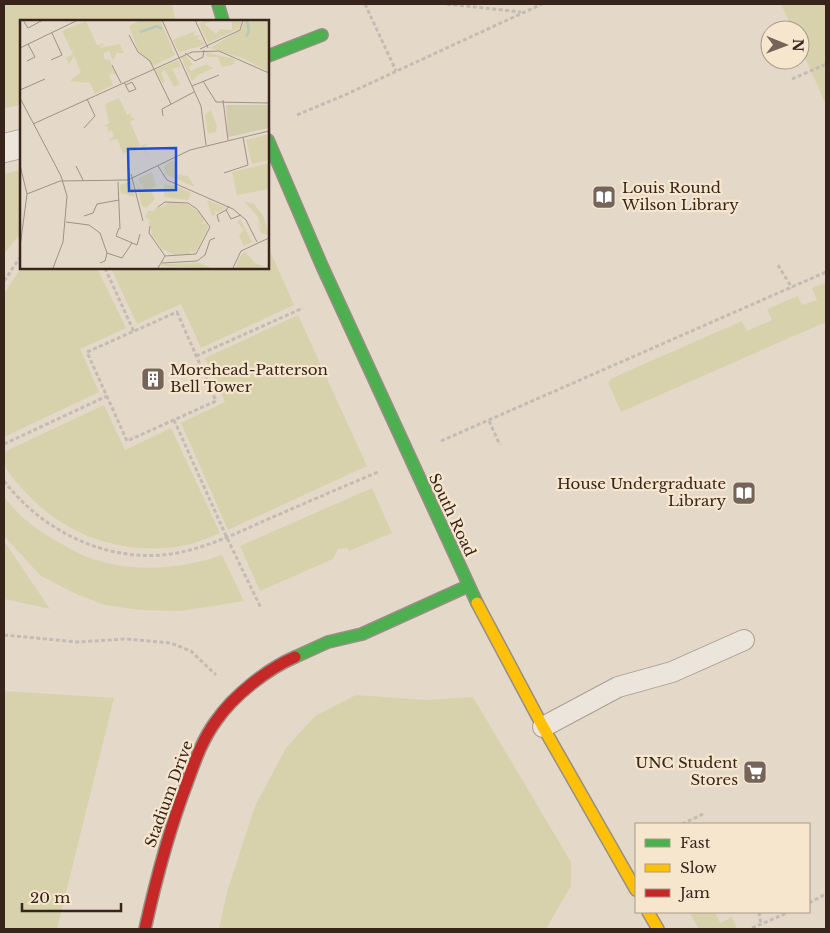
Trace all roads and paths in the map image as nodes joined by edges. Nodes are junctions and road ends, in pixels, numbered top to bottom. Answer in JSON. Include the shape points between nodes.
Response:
{"nodes":[{"id":1,"x":218,"y":4,"type":"edge"},
{"id":2,"x":365,"y":4,"type":"edge"},
{"id":3,"x":447,"y":4,"type":"edge"},
{"id":4,"x":542,"y":4,"type":"edge"},
{"id":5,"x":521,"y":12,"type":"junction"},
{"id":6,"x":223,"y":20,"type":"edge"},
{"id":7,"x":322,"y":35,"type":"dead end"},
{"id":8,"x":269,"y":56,"type":"edge"},
{"id":9,"x":826,"y":64,"type":"edge"},
{"id":10,"x":396,"y":71,"type":"junction"},
{"id":11,"x":792,"y":78,"type":"dead end"},
{"id":12,"x":297,"y":115,"type":"dead end"},
{"id":13,"x":269,"y":142,"type":"edge"},
{"id":14,"x":20,"y":144,"type":"edge"},
{"id":15,"x":4,"y":148,"type":"edge"},
{"id":16,"x":20,"y":257,"type":"edge"},
{"id":17,"x":778,"y":264,"type":"dead end"},
{"id":18,"x":105,"y":269,"type":"edge"},
{"id":19,"x":826,"y":272,"type":"edge"},
{"id":20,"x":4,"y":280,"type":"edge"},
{"id":21,"x":792,"y":288,"type":"junction"},
{"id":22,"x":303,"y":308,"type":"dead end"},
{"id":23,"x":134,"y":332,"type":"junction"},
{"id":24,"x":196,"y":356,"type":"junction"},
{"id":25,"x":107,"y":396,"type":"junction"},
{"id":26,"x":174,"y":420,"type":"junction"},
{"id":27,"x":489,"y":420,"type":"junction"},
{"id":28,"x":441,"y":441,"type":"dead end"},
{"id":29,"x":4,"y":444,"type":"edge"},
{"id":30,"x":500,"y":445,"type":"dead end"},
{"id":31,"x":378,"y":472,"type":"dead end"},
{"id":32,"x":4,"y":481,"type":"edge"},
{"id":33,"x":227,"y":538,"type":"junction"},
{"id":34,"x":468,"y":586,"type":"junction"},
{"id":35,"x":261,"y":608,"type":"dead end"},
{"id":36,"x":4,"y":635,"type":"edge"},
{"id":37,"x":744,"y":640,"type":"dead end"},
{"id":38,"x":238,"y":696,"type":"junction"},
{"id":39,"x":543,"y":727,"type":"junction"},
{"id":40,"x":703,"y":814,"type":"dead end"},
{"id":41,"x":684,"y":823,"type":"edge"},
{"id":42,"x":635,"y":888,"type":"edge"},
{"id":43,"x":826,"y":894,"type":"edge"},
{"id":44,"x":810,"y":902,"type":"edge"},
{"id":45,"x":649,"y":913,"type":"edge"},
{"id":46,"x":759,"y":913,"type":"edge"},
{"id":47,"x":787,"y":913,"type":"edge"},
{"id":48,"x":762,"y":924,"type":"junction"},
{"id":49,"x":752,"y":928,"type":"dead end"},
{"id":50,"x":145,"y":929,"type":"edge"},
{"id":51,"x":658,"y":929,"type":"edge"}],
"edges":[{"from":1,"to":6,"type":"main road"},
{"from":2,"to":10,"type":"path"},
{"from":3,"to":5,"type":"path"},
{"from":4,"to":5,"type":"path"},
{"from":5,"to":10,"type":"path"},
{"from":7,"to":8,"type":"main road"},
{"from":9,"to":11,"type":"path"},
{"from":10,"to":12,"type":"path"},
{"from":13,"to":34,"type":"main road","name":"South Road"},
{"from":14,"to":15,"type":"street"},
{"from":16,"to":20,"type":"path"},
{"from":17,"to":21,"type":"path"},
{"from":18,"to":23,"type":"path"},
{"from":19,"to":21,"type":"path"},
{"from":21,"to":27,"type":"path"},
{"from":22,"to":24,"type":"path"},
{"from":23,"to":24,"type":"path","via":[[177,312]]},
{"from":23,"to":25,"type":"path","via":[[87,352]]},
{"from":24,"to":26,"type":"path","via":[[216,401]]},
{"from":25,"to":26,"type":"path","via":[[127,441]]},
{"from":25,"to":29,"type":"path"},
{"from":26,"to":33,"type":"path"},
{"from":27,"to":28,"type":"path"},
{"from":27,"to":30,"type":"path"},
{"from":31,"to":33,"type":"path"},
{"from":32,"to":33,"type":"path","via":[[16,497],[44,521],[68,536],[114,552],[176,553]]},
{"from":33,"to":35,"type":"path"},
{"from":34,"to":38,"type":"main road","name":"Stadium Drive","via":[[362,634],[328,642],[279,664]]},
{"from":34,"to":39,"type":"main road","name":"South Road"},
{"from":36,"to":38,"type":"path","via":[[77,642],[126,638],[171,643],[192,651]]},
{"from":37,"to":39,"type":"lane","via":[[672,672],[618,687]]},
{"from":38,"to":50,"type":"main road","name":"Stadium Drive","via":[[216,720],[201,745],[173,820]]},
{"from":39,"to":42,"type":"main road","name":"South Road"},
{"from":40,"to":41,"type":"path"},
{"from":43,"to":44,"type":"path"},
{"from":45,"to":51,"type":"main road"},
{"from":46,"to":48,"type":"path"},
{"from":47,"to":48,"type":"path"},
{"from":48,"to":49,"type":"path"}]}
